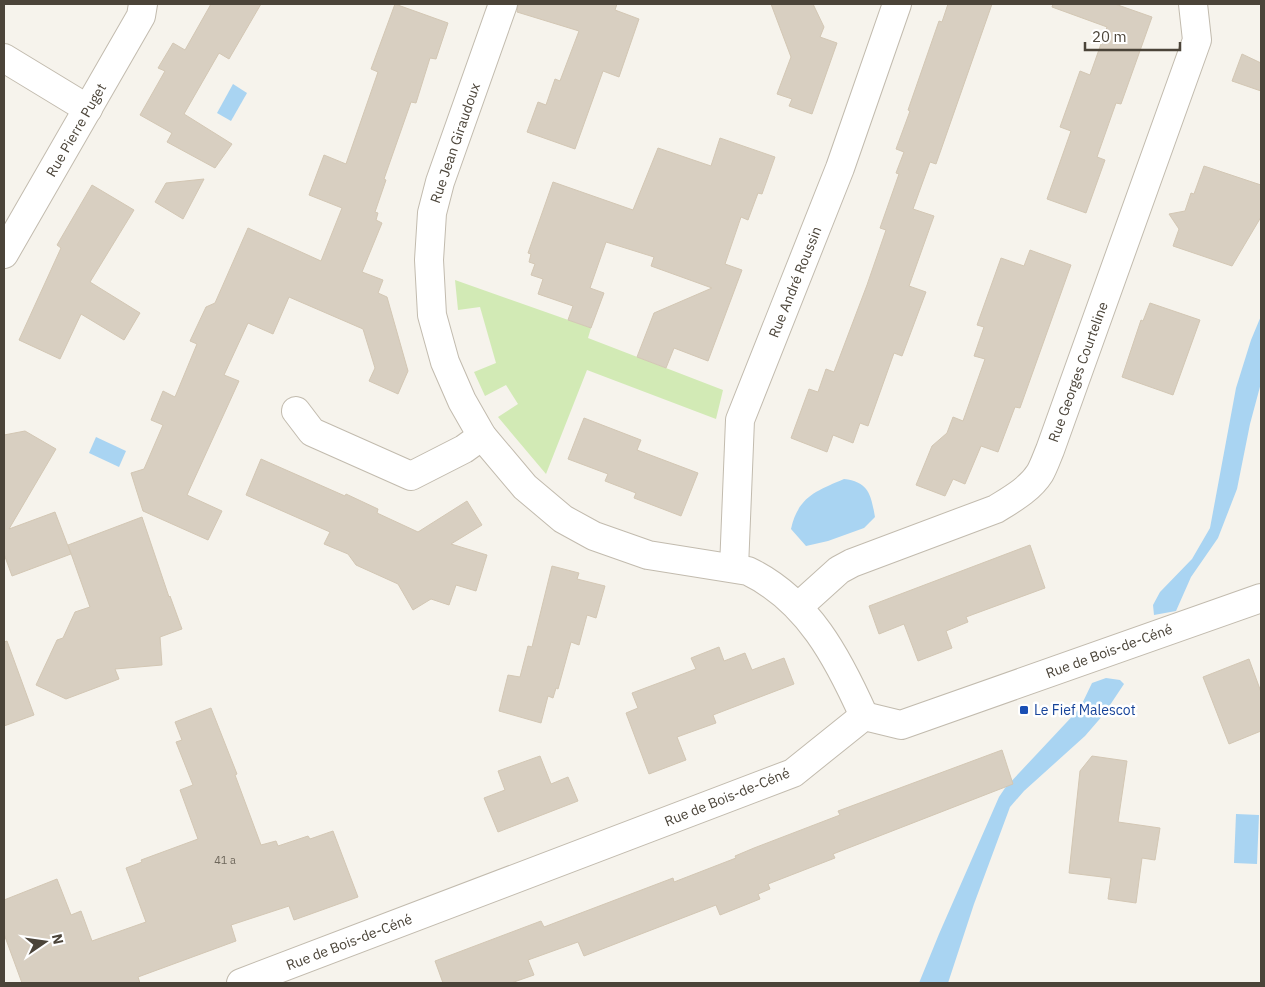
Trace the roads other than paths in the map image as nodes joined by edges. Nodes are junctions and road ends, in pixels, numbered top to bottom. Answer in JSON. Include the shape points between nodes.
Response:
{"nodes":[{"id":1,"x":143,"y":4,"type":"edge"},
{"id":2,"x":503,"y":4,"type":"edge"},
{"id":3,"x":896,"y":4,"type":"edge"},
{"id":4,"x":1193,"y":4,"type":"edge"},
{"id":5,"x":4,"y":58,"type":"edge"},
{"id":6,"x":88,"y":109,"type":"junction"},
{"id":7,"x":4,"y":254,"type":"edge"},
{"id":8,"x":296,"y":411,"type":"dead end"},
{"id":9,"x":482,"y":436,"type":"junction"},
{"id":10,"x":734,"y":568,"type":"junction"},
{"id":11,"x":1261,"y":598,"type":"edge"},
{"id":12,"x":798,"y":606,"type":"junction"},
{"id":13,"x":864,"y":716,"type":"junction"},
{"id":14,"x":241,"y":983,"type":"edge"}],
"edges":[{"from":1,"to":6,"type":"street","name":"Rue Pierre Puget","via":[[141,16]]},
{"from":2,"to":9,"type":"street","name":"Rue Jean Giraudoux","via":[[440,182],[432,213],[429,260],[432,315],[444,362]]},
{"from":3,"to":10,"type":"street","name":"Rue André Roussin","via":[[840,168],[740,420]]},
{"from":4,"to":12,"type":"street","name":"Rue Georges Courteline","via":[[1197,40],[1040,473],[1016,497],[996,509],[839,570]]},
{"from":5,"to":6,"type":"street"},
{"from":6,"to":7,"type":"street","name":"Rue Pierre Puget"},
{"from":8,"to":9,"type":"street","via":[[312,432],[411,476]]},
{"from":9,"to":10,"type":"street","name":"Rue Jean Giraudoux","via":[[525,487],[563,519],[594,536],[648,555]]},
{"from":10,"to":12,"type":"street","name":"Rue Jean Giraudoux","via":[[763,578]]},
{"from":11,"to":13,"type":"street","name":"Rue de Bois-de-Céné","via":[[901,725]]},
{"from":12,"to":13,"type":"street","name":"Rue Jean Giraudoux","via":[[842,668]]},
{"from":13,"to":14,"type":"street","name":"Rue de Bois-de-Céné","via":[[792,773]]}]}
